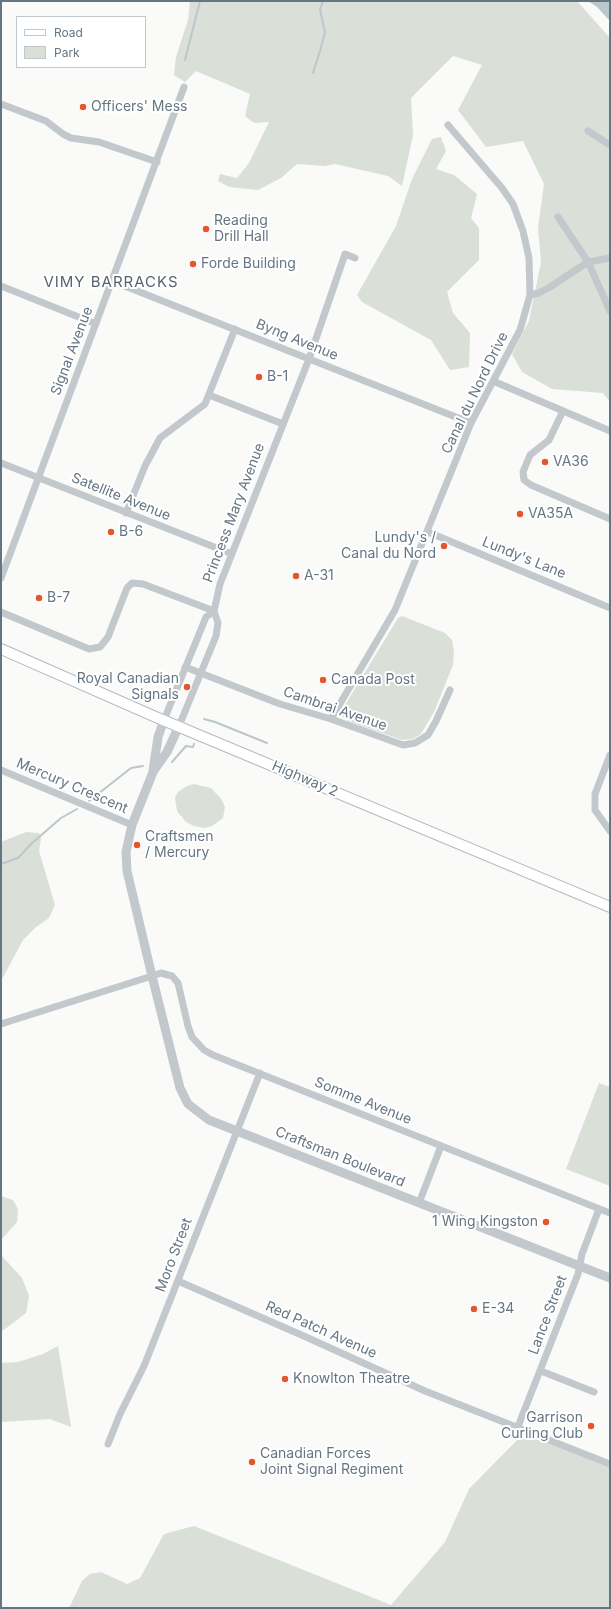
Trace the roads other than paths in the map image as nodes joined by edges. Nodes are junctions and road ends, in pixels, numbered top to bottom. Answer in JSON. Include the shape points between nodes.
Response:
{"nodes":[{"id":1,"x":184,"y":87,"type":"dead end"},
{"id":2,"x":1,"y":104,"type":"edge"},
{"id":3,"x":448,"y":125,"type":"dead end"},
{"id":4,"x":588,"y":131,"type":"dead end"},
{"id":5,"x":610,"y":145,"type":"edge"},
{"id":6,"x":157,"y":162,"type":"junction"},
{"id":7,"x":558,"y":217,"type":"dead end"},
{"id":8,"x":355,"y":258,"type":"dead end"},
{"id":9,"x":610,"y":258,"type":"edge"},
{"id":10,"x":588,"y":262,"type":"junction"},
{"id":11,"x":112,"y":281,"type":"junction"},
{"id":12,"x":1,"y":286,"type":"edge"},
{"id":13,"x":530,"y":295,"type":"junction"},
{"id":14,"x":610,"y":311,"type":"edge"},
{"id":15,"x":96,"y":324,"type":"junction"},
{"id":16,"x":235,"y":329,"type":"junction"},
{"id":17,"x":309,"y":359,"type":"junction"},
{"id":18,"x":493,"y":381,"type":"junction"},
{"id":19,"x":209,"y":395,"type":"junction"},
{"id":20,"x":563,"y":411,"type":"junction"},
{"id":21,"x":472,"y":423,"type":"junction"},
{"id":22,"x":283,"y":424,"type":"junction"},
{"id":23,"x":610,"y":431,"type":"edge"},
{"id":24,"x":1,"y":464,"type":"edge"},
{"id":25,"x":38,"y":478,"type":"junction"},
{"id":26,"x":126,"y":513,"type":"junction"},
{"id":27,"x":610,"y":519,"type":"edge"},
{"id":28,"x":428,"y":532,"type":"junction"},
{"id":29,"x":232,"y":554,"type":"junction"},
{"id":30,"x":1,"y":578,"type":"edge"},
{"id":31,"x":610,"y":608,"type":"edge"},
{"id":32,"x":214,"y":611,"type":"junction"},
{"id":33,"x":1,"y":612,"type":"edge"},
{"id":34,"x":1,"y":649,"type":"edge"},
{"id":35,"x":186,"y":666,"type":"junction"},
{"id":36,"x":201,"y":673,"type":"junction"},
{"id":37,"x":450,"y":690,"type":"dead end"},
{"id":38,"x":164,"y":720,"type":"junction"},
{"id":39,"x":331,"y":720,"type":"junction"},
{"id":40,"x":179,"y":726,"type":"junction"},
{"id":41,"x":610,"y":755,"type":"edge"},
{"id":42,"x":1,"y":770,"type":"edge"},
{"id":43,"x":153,"y":772,"type":"junction"},
{"id":44,"x":132,"y":826,"type":"junction"},
{"id":45,"x":610,"y":831,"type":"edge"},
{"id":46,"x":610,"y":908,"type":"edge"},
{"id":47,"x":152,"y":976,"type":"junction"},
{"id":48,"x":1,"y":1024,"type":"edge"},
{"id":49,"x":260,"y":1073,"type":"junction"},
{"id":50,"x":236,"y":1131,"type":"junction"},
{"id":51,"x":441,"y":1146,"type":"junction"},
{"id":52,"x":419,"y":1203,"type":"junction"},
{"id":53,"x":599,"y":1209,"type":"junction"},
{"id":54,"x":610,"y":1213,"type":"edge"},
{"id":55,"x":580,"y":1266,"type":"junction"},
{"id":56,"x":610,"y":1278,"type":"edge"},
{"id":57,"x":178,"y":1282,"type":"junction"},
{"id":58,"x":541,"y":1371,"type":"junction"},
{"id":59,"x":594,"y":1392,"type":"dead end"},
{"id":60,"x":517,"y":1429,"type":"junction"},
{"id":61,"x":108,"y":1444,"type":"dead end"},
{"id":62,"x":610,"y":1464,"type":"edge"}],
"edges":[{"from":1,"to":6,"type":"street","name":"Signal Avenue"},
{"from":2,"to":6,"type":"street","via":[[46,120],[71,138],[99,142]]},
{"from":3,"to":13,"type":"street","name":"Canal du Nord Drive","via":[[513,204],[523,230],[529,258]]},
{"from":4,"to":5,"type":"street"},
{"from":6,"to":11,"type":"street","name":"Signal Avenue"},
{"from":7,"to":10,"type":"street"},
{"from":8,"to":17,"type":"street","name":"Princess Mary Avenue","via":[[345,254]]},
{"from":9,"to":10,"type":"street"},
{"from":10,"to":13,"type":"street","via":[[550,287]]},
{"from":10,"to":14,"type":"street"},
{"from":11,"to":15,"type":"street","name":"Signal Avenue"},
{"from":11,"to":16,"type":"street","name":"Byng Avenue"},
{"from":12,"to":15,"type":"street"},
{"from":13,"to":18,"type":"street","name":"Canal du Nord Drive","via":[[520,330]]},
{"from":15,"to":25,"type":"street","name":"Signal Avenue"},
{"from":16,"to":17,"type":"street","name":"Byng Avenue"},
{"from":16,"to":19,"type":"street"},
{"from":17,"to":21,"type":"street","name":"Byng Avenue"},
{"from":17,"to":22,"type":"street","name":"Princess Mary Avenue"},
{"from":18,"to":20,"type":"street"},
{"from":18,"to":21,"type":"street","name":"Canal du Nord Drive"},
{"from":19,"to":22,"type":"street"},
{"from":19,"to":26,"type":"street","via":[[202,407],[160,438]]},
{"from":20,"to":23,"type":"street"},
{"from":20,"to":27,"type":"street","via":[[549,440],[530,455],[523,472],[524,480]]},
{"from":21,"to":28,"type":"street","name":"Canal du Nord Drive"},
{"from":22,"to":29,"type":"street","name":"Princess Mary Avenue"},
{"from":24,"to":25,"type":"street","name":"Satellite Avenue"},
{"from":25,"to":26,"type":"street","name":"Satellite Avenue"},
{"from":25,"to":30,"type":"street","name":"Signal Avenue"},
{"from":26,"to":29,"type":"street","name":"Satellite Avenue"},
{"from":28,"to":31,"type":"street","name":"Lundy's Lane"},
{"from":28,"to":39,"type":"street","name":"Canal du Nord Drive","via":[[390,622]]},
{"from":29,"to":32,"type":"street","name":"Princess Mary Avenue","via":[[220,584]]},
{"from":32,"to":33,"type":"street","via":[[143,584],[132,583],[108,637],[100,647],[89,649]]},
{"from":32,"to":35,"type":"street","name":"Princess Mary Avenue","via":[[206,616]]},
{"from":32,"to":36,"type":"street","name":"Princess Mary Avenue","via":[[218,623],[216,636]]},
{"from":34,"to":38,"type":"main road","name":"Highway 2"},
{"from":35,"to":36,"type":"street","name":"Cambrai Avenue"},
{"from":35,"to":38,"type":"street","name":"Princess Mary Avenue"},
{"from":36,"to":39,"type":"street","name":"Cambrai Avenue","via":[[280,704]]},
{"from":36,"to":40,"type":"street","name":"Princess Mary Avenue"},
{"from":37,"to":39,"type":"street","name":"Cambrai Avenue","via":[[428,735],[410,745],[398,744]]},
{"from":38,"to":40,"type":"main road","name":"Highway 2"},
{"from":38,"to":43,"type":"street","name":"Craftsman Boulevard","via":[[155,751]]},
{"from":40,"to":43,"type":"street","name":"Craftsman Boulevard","via":[[167,752]]},
{"from":40,"to":46,"type":"main road","name":"Highway 2"},
{"from":41,"to":45,"type":"street","via":[[595,794],[595,810]]},
{"from":42,"to":44,"type":"street","name":"Mercury Crescent"},
{"from":43,"to":44,"type":"street","name":"Craftsman Boulevard"},
{"from":44,"to":47,"type":"street","name":"Craftsman Boulevard","via":[[126,852],[127,871]]},
{"from":47,"to":48,"type":"street"},
{"from":47,"to":49,"type":"street","name":"Somme Avenue","via":[[161,973],[175,978],[192,1037],[201,1047],[213,1055]]},
{"from":47,"to":50,"type":"street","name":"Craftsman Boulevard","via":[[183,1097],[201,1116]]},
{"from":49,"to":50,"type":"street","name":"Moro Street"},
{"from":49,"to":51,"type":"street","name":"Somme Avenue"},
{"from":50,"to":52,"type":"street","name":"Craftsman Boulevard"},
{"from":50,"to":57,"type":"street","name":"Moro Street"},
{"from":51,"to":52,"type":"street"},
{"from":51,"to":53,"type":"street","name":"Somme Avenue"},
{"from":52,"to":55,"type":"street","name":"Craftsman Boulevard"},
{"from":53,"to":54,"type":"street","name":"Somme Avenue"},
{"from":53,"to":55,"type":"street","name":"Lance Street"},
{"from":55,"to":56,"type":"street","name":"Craftsman Boulevard"},
{"from":55,"to":58,"type":"street","name":"Lance Street"},
{"from":57,"to":60,"type":"street","name":"Red Patch Avenue","via":[[425,1392]]},
{"from":57,"to":61,"type":"street","name":"Moro Street","via":[[144,1366]]},
{"from":58,"to":59,"type":"street"},
{"from":58,"to":60,"type":"street","name":"Lance Street"},
{"from":60,"to":62,"type":"street","name":"Red Patch Avenue"}]}
